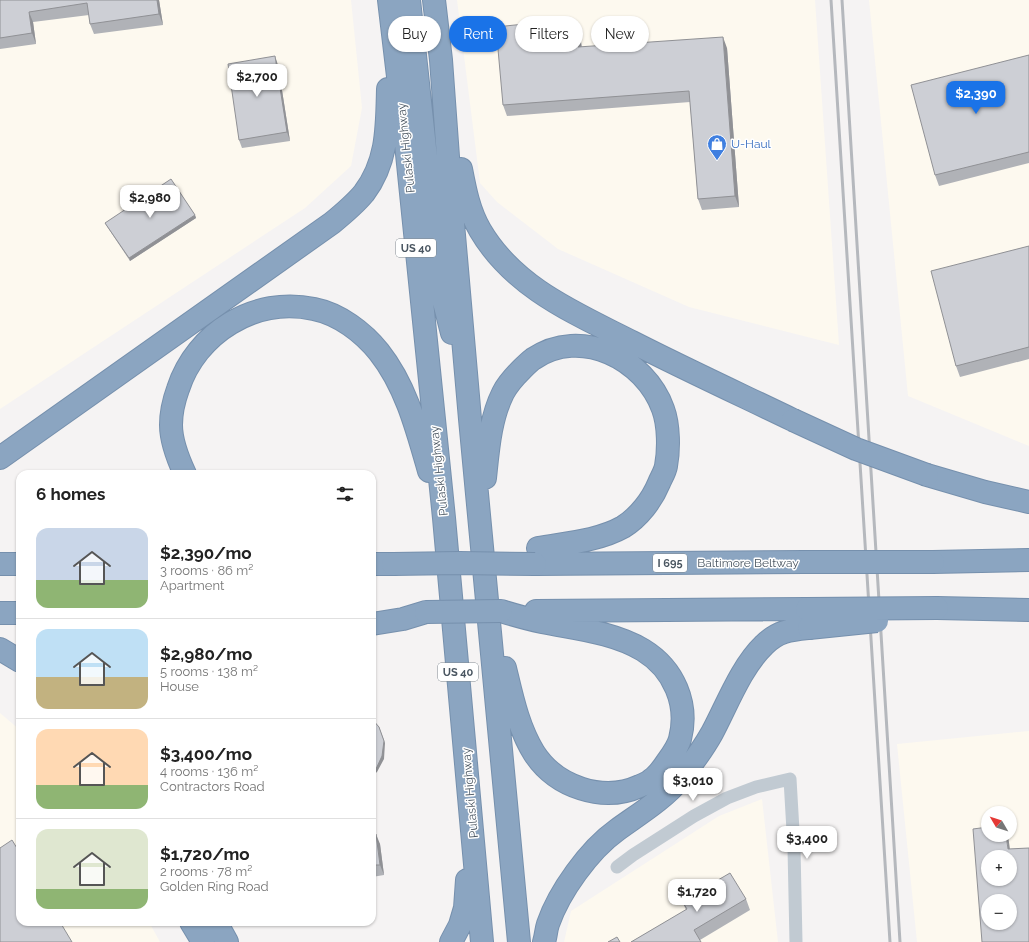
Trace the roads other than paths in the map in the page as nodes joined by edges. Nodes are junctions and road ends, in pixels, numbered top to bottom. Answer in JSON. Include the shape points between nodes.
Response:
{"nodes":[{"id":1,"x":434,"y":0,"type":"edge"},
{"id":2,"x":396,"y":3,"type":"edge"},
{"id":3,"x":440,"y":60,"type":"junction"},
{"id":4,"x":469,"y":402,"type":"junction"},
{"id":5,"x":0,"y":458,"type":"edge"},
{"id":6,"x":183,"y":470,"type":"edge"},
{"id":7,"x":1029,"y":502,"type":"edge"},
{"id":8,"x":444,"y":518,"type":"junction"},
{"id":9,"x":480,"y":518,"type":"junction"},
{"id":10,"x":537,"y":556,"type":"junction"},
{"id":11,"x":1029,"y":560,"type":"edge"},
{"id":12,"x":0,"y":564,"type":"edge"},
{"id":13,"x":16,"y":564,"type":"edge"},
{"id":14,"x":382,"y":564,"type":"edge"},
{"id":15,"x":494,"y":604,"type":"junction"},
{"id":16,"x":1029,"y":610,"type":"edge"},
{"id":17,"x":0,"y":613,"type":"edge"},
{"id":18,"x":16,"y":613,"type":"edge"},
{"id":19,"x":376,"y":613,"type":"edge"},
{"id":20,"x":401,"y":616,"type":"junction"},
{"id":21,"x":541,"y":616,"type":"junction"},
{"id":22,"x":808,"y":618,"type":"junction"},
{"id":23,"x":376,"y":623,"type":"edge"},
{"id":24,"x":0,"y":650,"type":"edge"},
{"id":25,"x":16,"y":658,"type":"edge"},
{"id":26,"x":473,"y":825,"type":"junction"},
{"id":27,"x":617,"y":867,"type":"dead end"},
{"id":28,"x":193,"y":926,"type":"edge"},
{"id":29,"x":218,"y":926,"type":"edge"},
{"id":30,"x":203,"y":942,"type":"edge"},
{"id":31,"x":228,"y":942,"type":"edge"},
{"id":32,"x":451,"y":942,"type":"edge"},
{"id":33,"x":482,"y":942,"type":"edge"},
{"id":34,"x":519,"y":942,"type":"edge"},
{"id":35,"x":544,"y":942,"type":"edge"},
{"id":36,"x":796,"y":942,"type":"edge"}],
"edges":[{"from":1,"to":3,"type":"highway","number":"US 40"},
{"from":2,"to":4,"type":"highway","via":[[433,222],[443,298]]},
{"from":2,"to":5,"type":"highway","via":[[383,155],[363,193],[332,223]]},
{"from":2,"to":8,"type":"highway","name":"Pulaski Highway","number":"US 40","via":[[406,144]]},
{"from":3,"to":4,"type":"highway","number":"US 40"},
{"from":3,"to":7,"type":"highway","bridge":true,"via":[[466,199],[480,230],[507,265],[526,283],[548,298],[664,358],[856,449],[927,476]]},
{"from":4,"to":9,"type":"highway","number":"US 40"},
{"from":6,"to":8,"type":"highway","via":[[175,449],[171,425],[174,400],[182,376],[200,348],[228,324],[258,311],[280,307],[313,309],[345,322],[363,335],[394,372],[412,415]]},
{"from":8,"to":26,"type":"highway","name":"Pulaski Highway","number":"US 40"},
{"from":9,"to":10,"type":"highway","via":[[496,412],[504,392],[532,359],[549,350],[588,346],[608,352],[630,365],[649,383],[664,410],[668,436],[666,468],[656,491],[641,511],[623,526]]},
{"from":9,"to":15,"type":"highway","number":"US 40"},
{"from":10,"to":11,"type":"highway","name":"Baltimore Beltway","number":"I 695","bridge":true,"via":[[805,562]]},
{"from":10,"to":14,"type":"highway","name":"Baltimore Beltway","number":"I 695","bridge":true},
{"from":12,"to":13,"type":"highway"},
{"from":15,"to":20,"type":"highway","bridge":true},
{"from":15,"to":21,"type":"highway"},
{"from":15,"to":21,"type":"highway","via":[[520,725],[534,753],[545,767],[567,784],[587,791],[612,793],[632,790],[651,781],[672,756],[680,740],[683,706],[672,679],[644,650],[619,639]]},
{"from":15,"to":34,"type":"highway","number":"US 40"},
{"from":16,"to":22,"type":"highway","bridge":true},
{"from":17,"to":18,"type":"highway"},
{"from":19,"to":20,"type":"highway"},
{"from":20,"to":23,"type":"highway"},
{"from":21,"to":22,"type":"highway"},
{"from":22,"to":35,"type":"highway","via":[[773,637],[763,646],[746,668],[703,747],[680,780],[661,798],[602,842],[589,856],[565,890],[548,925]]},
{"from":24,"to":25,"type":"highway"},
{"from":26,"to":32,"type":"highway","via":[[465,908]]},
{"from":26,"to":33,"type":"highway","name":"Pulaski Highway","number":"US 40"},
{"from":27,"to":36,"type":"street","via":[[694,816],[727,798],[790,779]]},
{"from":28,"to":30,"type":"highway"},
{"from":29,"to":31,"type":"highway"}]}
